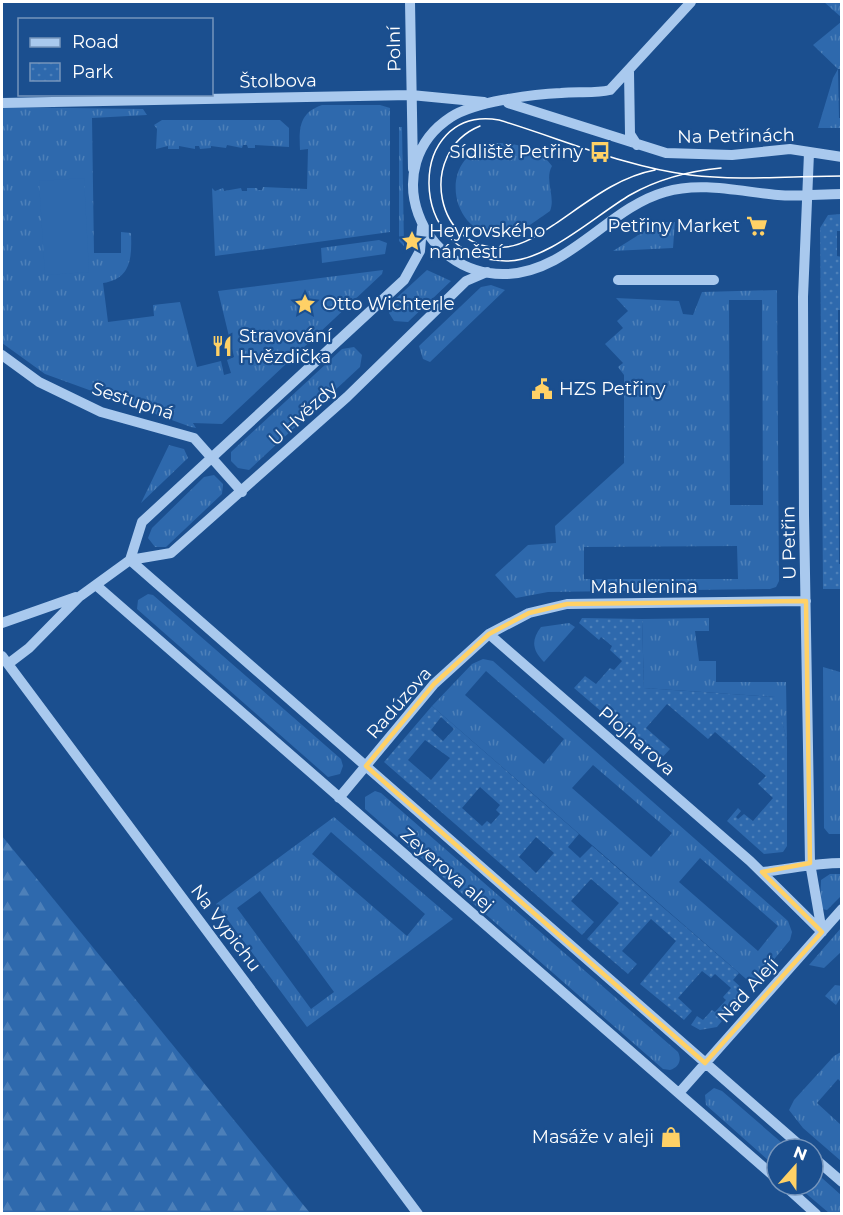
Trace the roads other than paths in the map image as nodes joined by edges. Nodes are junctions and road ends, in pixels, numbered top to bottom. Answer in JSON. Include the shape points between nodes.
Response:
{"nodes":[{"id":1,"x":410,"y":2,"type":"edge"},
{"id":2,"x":691,"y":2,"type":"edge"},
{"id":3,"x":629,"y":72,"type":"junction"},
{"id":4,"x":411,"y":95,"type":"junction"},
{"id":5,"x":490,"y":102,"type":"junction"},
{"id":6,"x":504,"y":102,"type":"junction"},
{"id":7,"x":2,"y":103,"type":"edge"},
{"id":8,"x":638,"y":145,"type":"junction"},
{"id":9,"x":809,"y":153,"type":"junction"},
{"id":10,"x":842,"y":157,"type":"edge"},
{"id":11,"x":413,"y":184,"type":"junction"},
{"id":12,"x":842,"y":194,"type":"edge"},
{"id":13,"x":807,"y":195,"type":"junction"},
{"id":14,"x":422,"y":227,"type":"junction"},
{"id":15,"x":487,"y":272,"type":"junction"},
{"id":16,"x":618,"y":280,"type":"dead end"},
{"id":17,"x":714,"y":280,"type":"dead end"},
{"id":18,"x":2,"y":355,"type":"edge"},
{"id":19,"x":211,"y":457,"type":"junction"},
{"id":20,"x":242,"y":492,"type":"junction"},
{"id":21,"x":130,"y":560,"type":"junction"},
{"id":22,"x":97,"y":586,"type":"junction"},
{"id":23,"x":79,"y":597,"type":"junction"},
{"id":24,"x":806,"y":601,"type":"junction"},
{"id":25,"x":2,"y":623,"type":"edge"},
{"id":26,"x":489,"y":634,"type":"junction"},
{"id":27,"x":4,"y":660,"type":"edge"},
{"id":28,"x":366,"y":766,"type":"junction"},
{"id":29,"x":339,"y":798,"type":"junction"},
{"id":30,"x":810,"y":863,"type":"junction"},
{"id":31,"x":842,"y":863,"type":"edge"},
{"id":32,"x":762,"y":872,"type":"junction"},
{"id":33,"x":842,"y":909,"type":"edge"},
{"id":34,"x":822,"y":932,"type":"junction"},
{"id":35,"x":705,"y":1063,"type":"junction"},
{"id":36,"x":679,"y":1093,"type":"junction"},
{"id":37,"x":790,"y":1137,"type":"edge"},
{"id":38,"x":825,"y":1167,"type":"edge"},
{"id":39,"x":765,"y":1168,"type":"edge"},
{"id":40,"x":842,"y":1182,"type":"edge"},
{"id":41,"x":797,"y":1197,"type":"edge"},
{"id":42,"x":418,"y":1214,"type":"edge"},
{"id":43,"x":816,"y":1214,"type":"edge"}],
"edges":[{"from":1,"to":4,"type":"street","name":"Polní"},
{"from":2,"to":3,"type":"street"},
{"from":3,"to":6,"type":"street","via":[[610,90]]},
{"from":3,"to":8,"type":"street","via":[[630,134]]},
{"from":4,"to":5,"type":"street","name":"Štolbova"},
{"from":4,"to":7,"type":"street","name":"Štolbova"},
{"from":4,"to":11,"type":"street","name":"Polní"},
{"from":5,"to":6,"type":"street"},
{"from":5,"to":11,"type":"street","via":[[459,112],[436,130],[420,157]]},
{"from":6,"to":8,"type":"street"},
{"from":8,"to":9,"type":"street","name":"Na Petřinách","via":[[666,153],[732,155],[784,149]]},
{"from":9,"to":10,"type":"street","name":"Na Petřinách"},
{"from":9,"to":13,"type":"street","name":"U Petřin"},
{"from":11,"to":14,"type":"street"},
{"from":12,"to":13,"type":"street"},
{"from":13,"to":15,"type":"street","via":[[739,189],[664,192],[636,204],[539,267],[505,274]]},
{"from":13,"to":24,"type":"street","name":"U Petřin","via":[[803,297]]},
{"from":14,"to":15,"type":"street","via":[[447,255]]},
{"from":14,"to":19,"type":"street","name":"U Hvězdy","via":[[420,251],[404,280]]},
{"from":15,"to":20,"type":"street","name":"U Hvězdy","via":[[466,281]]},
{"from":16,"to":17,"type":"street"},
{"from":18,"to":19,"type":"street","name":"Sestupná","via":[[39,382],[101,412],[194,438]]},
{"from":19,"to":20,"type":"street","name":"Sestupná"},
{"from":19,"to":21,"type":"street","name":"U Hvězdy","via":[[142,522]]},
{"from":20,"to":21,"type":"street","name":"U Hvězdy","via":[[171,553]]},
{"from":21,"to":22,"type":"street","name":"U Hvězdy"},
{"from":21,"to":28,"type":"street","name":"Zeyerova alej"},
{"from":22,"to":23,"type":"street","name":"U Hvězdy"},
{"from":22,"to":29,"type":"street","name":"Zeyerova alej"},
{"from":23,"to":25,"type":"street","name":"U Hvězdy"},
{"from":23,"to":27,"type":"street","name":"U Hvězdy","via":[[29,648]]},
{"from":24,"to":26,"type":"street","name":"Mahulenina","via":[[567,604],[529,613]]},
{"from":24,"to":30,"type":"street","name":"U Petřin"},
{"from":26,"to":28,"type":"street","name":"Radúzova","via":[[434,684]]},
{"from":26,"to":32,"type":"street","name":"Plojharova"},
{"from":27,"to":42,"type":"street","name":"Na Vypichu"},
{"from":28,"to":29,"type":"street","name":"Radúzova"},
{"from":28,"to":35,"type":"street","name":"Zeyerova alej"},
{"from":29,"to":36,"type":"street","name":"Zeyerova alej"},
{"from":30,"to":31,"type":"street"},
{"from":30,"to":32,"type":"street"},
{"from":30,"to":34,"type":"street","name":"U Petřin"},
{"from":32,"to":34,"type":"street","name":"Plojharova"},
{"from":33,"to":34,"type":"street","name":"Nad Alejí"},
{"from":34,"to":35,"type":"street","name":"Nad Alejí"},
{"from":35,"to":36,"type":"street","name":"Nad Alejí"},
{"from":35,"to":37,"type":"street","name":"Zeyerova alej"},
{"from":36,"to":39,"type":"street","name":"Zeyerova alej"},
{"from":38,"to":40,"type":"street"},
{"from":41,"to":43,"type":"street"}]}
